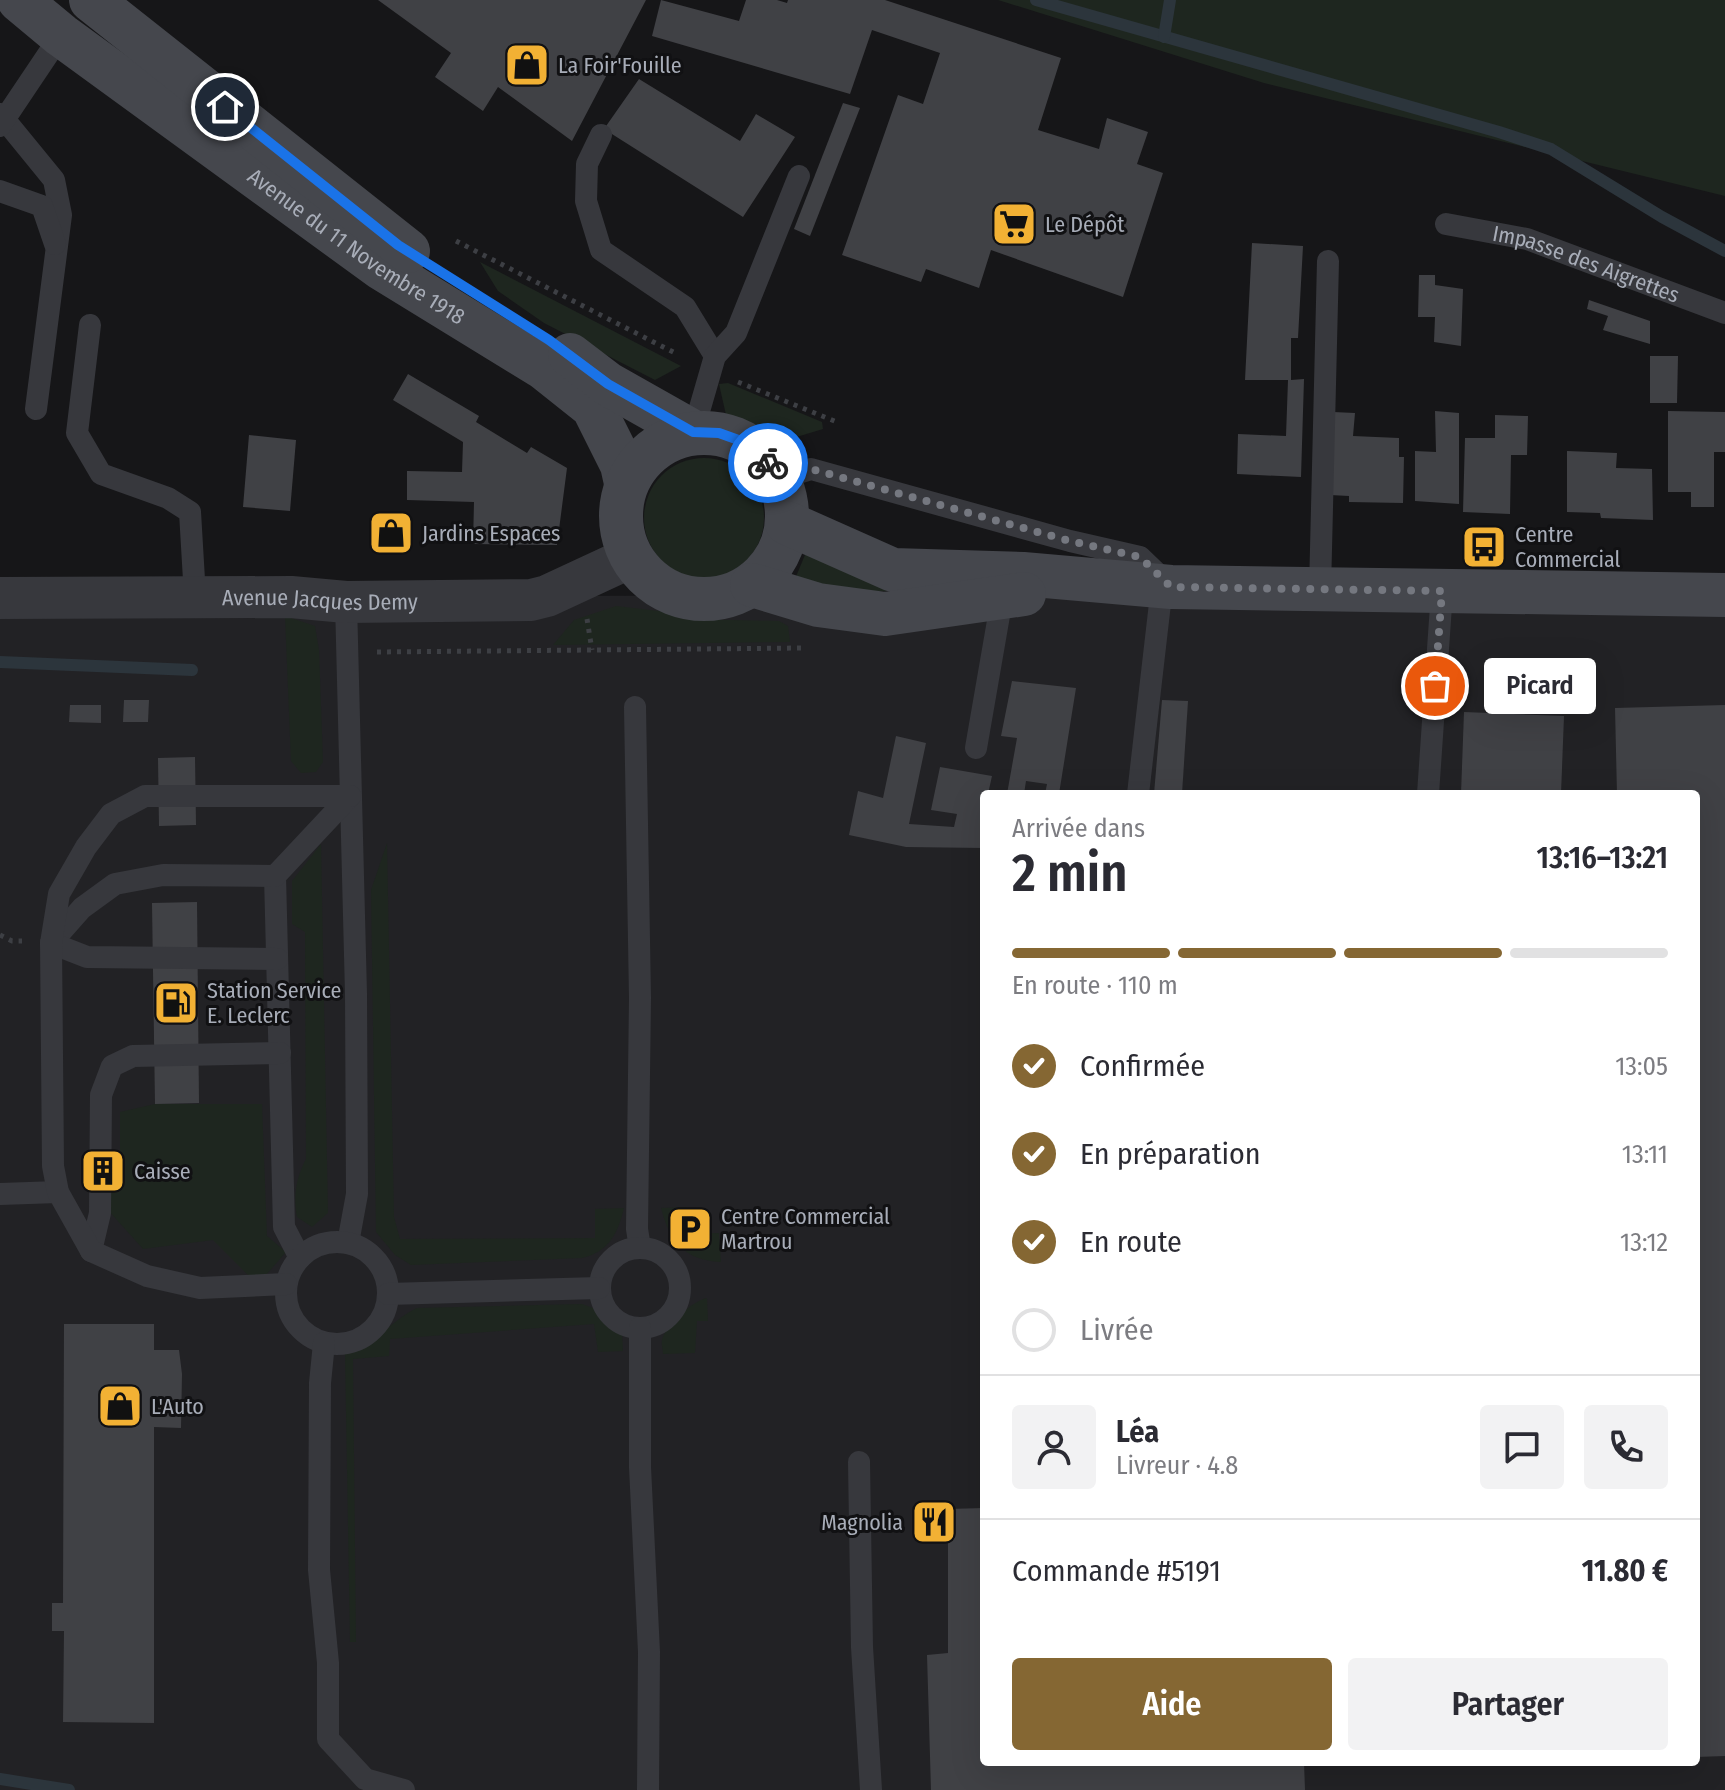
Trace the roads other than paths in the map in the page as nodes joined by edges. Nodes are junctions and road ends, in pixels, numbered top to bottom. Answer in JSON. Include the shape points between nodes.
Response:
{"nodes":[{"id":1,"x":19,"y":0,"type":"edge"},
{"id":2,"x":91,"y":0,"type":"edge"},
{"id":3,"x":61,"y":35,"type":"junction"},
{"id":4,"x":1,"y":119,"type":"edge"},
{"id":5,"x":601,"y":135,"type":"dead end"},
{"id":6,"x":799,"y":176,"type":"dead end"},
{"id":7,"x":0,"y":191,"type":"edge"},
{"id":8,"x":1446,"y":224,"type":"dead end"},
{"id":9,"x":56,"y":249,"type":"junction"},
{"id":10,"x":1328,"y":261,"type":"dead end"},
{"id":11,"x":1725,"y":313,"type":"edge"},
{"id":12,"x":90,"y":325,"type":"dead end"},
{"id":13,"x":713,"y":364,"type":"junction"},
{"id":14,"x":36,"y":409,"type":"dead end"},
{"id":15,"x":693,"y":432,"type":"junction"},
{"id":16,"x":779,"y":479,"type":"junction"},
{"id":17,"x":626,"y":483,"type":"junction"},
{"id":18,"x":787,"y":523,"type":"junction"},
{"id":19,"x":631,"y":557,"type":"junction"},
{"id":20,"x":1063,"y":578,"type":"junction"},
{"id":21,"x":752,"y":585,"type":"junction"},
{"id":22,"x":1166,"y":587,"type":"junction"},
{"id":23,"x":1320,"y":590,"type":"junction"},
{"id":24,"x":1442,"y":591,"type":"junction"},
{"id":25,"x":1725,"y":595,"type":"edge"},
{"id":26,"x":195,"y":597,"type":"junction"},
{"id":27,"x":0,"y":598,"type":"edge"},
{"id":28,"x":1002,"y":598,"type":"junction"},
{"id":29,"x":346,"y":602,"type":"junction"},
{"id":30,"x":635,"y":707,"type":"dead end"},
{"id":31,"x":976,"y":748,"type":"dead end"},
{"id":32,"x":1139,"y":790,"type":"edge"},
{"id":33,"x":1428,"y":790,"type":"edge"},
{"id":34,"x":350,"y":796,"type":"junction"},
{"id":35,"x":275,"y":876,"type":"junction"},
{"id":36,"x":51,"y":943,"type":"junction"},
{"id":37,"x":277,"y":959,"type":"junction"},
{"id":38,"x":280,"y":1053,"type":"junction"},
{"id":39,"x":58,"y":1192,"type":"junction"},
{"id":40,"x":0,"y":1194,"type":"edge"},
{"id":41,"x":348,"y":1243,"type":"junction"},
{"id":42,"x":640,"y":1248,"type":"junction"},
{"id":43,"x":91,"y":1251,"type":"junction"},
{"id":44,"x":300,"y":1258,"type":"junction"},
{"id":45,"x":286,"y":1284,"type":"junction"},
{"id":46,"x":599,"y":1288,"type":"junction"},
{"id":47,"x":388,"y":1294,"type":"junction"},
{"id":48,"x":640,"y":1328,"type":"junction"},
{"id":49,"x":324,"y":1343,"type":"junction"},
{"id":50,"x":859,"y":1462,"type":"dead end"},
{"id":51,"x":404,"y":1790,"type":"edge"},
{"id":52,"x":648,"y":1790,"type":"edge"},
{"id":53,"x":871,"y":1790,"type":"edge"}],
"edges":[{"from":1,"to":3,"type":"main road","name":"Avenue du 11 Novembre 1918"},
{"from":2,"to":15,"type":"main road","name":"Avenue du 11 Novembre 1918","via":[[398,245],[549,340],[608,384]]},
{"from":3,"to":4,"type":"lane"},
{"from":3,"to":17,"type":"main road","name":"Avenue du 11 Novembre 1918","via":[[381,268],[544,368],[593,407]]},
{"from":4,"to":9,"type":"lane","via":[[54,180],[61,215]]},
{"from":5,"to":13,"type":"lane","via":[[587,164],[586,201],[601,250],[685,307]]},
{"from":6,"to":13,"type":"lane","via":[[736,333]]},
{"from":7,"to":9,"type":"lane","via":[[42,206]]},
{"from":8,"to":11,"type":"lane","name":"Impasse des Aigrettes","via":[[1527,239]]},
{"from":9,"to":14,"type":"lane"},
{"from":10,"to":23,"type":"lane"},
{"from":12,"to":26,"type":"lane","via":[[77,433],[101,474],[168,498],[190,512]]},
{"from":13,"to":15,"type":"lane"},
{"from":15,"to":16,"type":"main road","via":[[719,433],[744,442]]},
{"from":15,"to":17,"type":"main road","via":[[666,441],[642,458]]},
{"from":16,"to":18,"type":"main road"},
{"from":16,"to":22,"type":"lane","via":[[811,469],[1140,557]]},
{"from":17,"to":19,"type":"main road","via":[[620,508]]},
{"from":18,"to":20,"type":"main road","via":[[893,570]]},
{"from":18,"to":21,"type":"main road","via":[[781,547]]},
{"from":19,"to":21,"type":"main road","via":[[648,579],[699,600],[727,597]]},
{"from":19,"to":29,"type":"street","name":"Avenue Jacques Demy","via":[[531,600]]},
{"from":20,"to":22,"type":"main road"},
{"from":20,"to":28,"type":"main road"},
{"from":21,"to":28,"type":"main road","via":[[818,605],[885,614]]},
{"from":22,"to":23,"type":"main road"},
{"from":22,"to":32,"type":"lane"},
{"from":23,"to":24,"type":"main road"},
{"from":24,"to":25,"type":"main road"},
{"from":24,"to":33,"type":"lane"},
{"from":26,"to":27,"type":"street","name":"Avenue Jacques Demy"},
{"from":26,"to":29,"type":"street","name":"Avenue Jacques Demy"},
{"from":28,"to":31,"type":"lane"},
{"from":29,"to":34,"type":"lane"},
{"from":30,"to":42,"type":"lane"},
{"from":34,"to":35,"type":"lane"},
{"from":34,"to":36,"type":"lane","via":[[145,796],[111,814],[86,847],[59,894]]},
{"from":34,"to":41,"type":"lane","via":[[357,1194]]},
{"from":35,"to":36,"type":"lane","via":[[163,875],[115,884],[82,908]]},
{"from":35,"to":37,"type":"lane"},
{"from":36,"to":37,"type":"lane","via":[[87,957]]},
{"from":36,"to":39,"type":"lane","via":[[53,1166]]},
{"from":37,"to":38,"type":"lane"},
{"from":38,"to":43,"type":"lane","via":[[133,1056],[112,1066],[101,1095],[100,1213]]},
{"from":38,"to":44,"type":"lane","via":[[284,1227]]},
{"from":39,"to":40,"type":"lane"},
{"from":39,"to":43,"type":"lane"},
{"from":41,"to":44,"type":"lane","via":[[313,1247]]},
{"from":41,"to":47,"type":"lane","via":[[377,1261]]},
{"from":42,"to":46,"type":"lane","via":[[628,1249],[607,1264]]},
{"from":42,"to":48,"type":"lane","via":[[653,1250],[672,1265],[680,1288],[663,1321]]},
{"from":43,"to":45,"type":"lane","via":[[147,1276],[200,1288]]},
{"from":44,"to":45,"type":"lane"},
{"from":45,"to":49,"type":"lane","via":[[291,1316],[301,1330]]},
{"from":46,"to":47,"type":"lane"},
{"from":46,"to":48,"type":"lane","via":[[601,1301],[616,1321]]},
{"from":47,"to":49,"type":"lane","via":[[377,1325],[364,1336],[348,1343]]},
{"from":48,"to":52,"type":"lane"},
{"from":49,"to":51,"type":"lane","via":[[319,1570],[328,1663],[328,1739],[365,1779]]},
{"from":50,"to":53,"type":"lane"}]}
